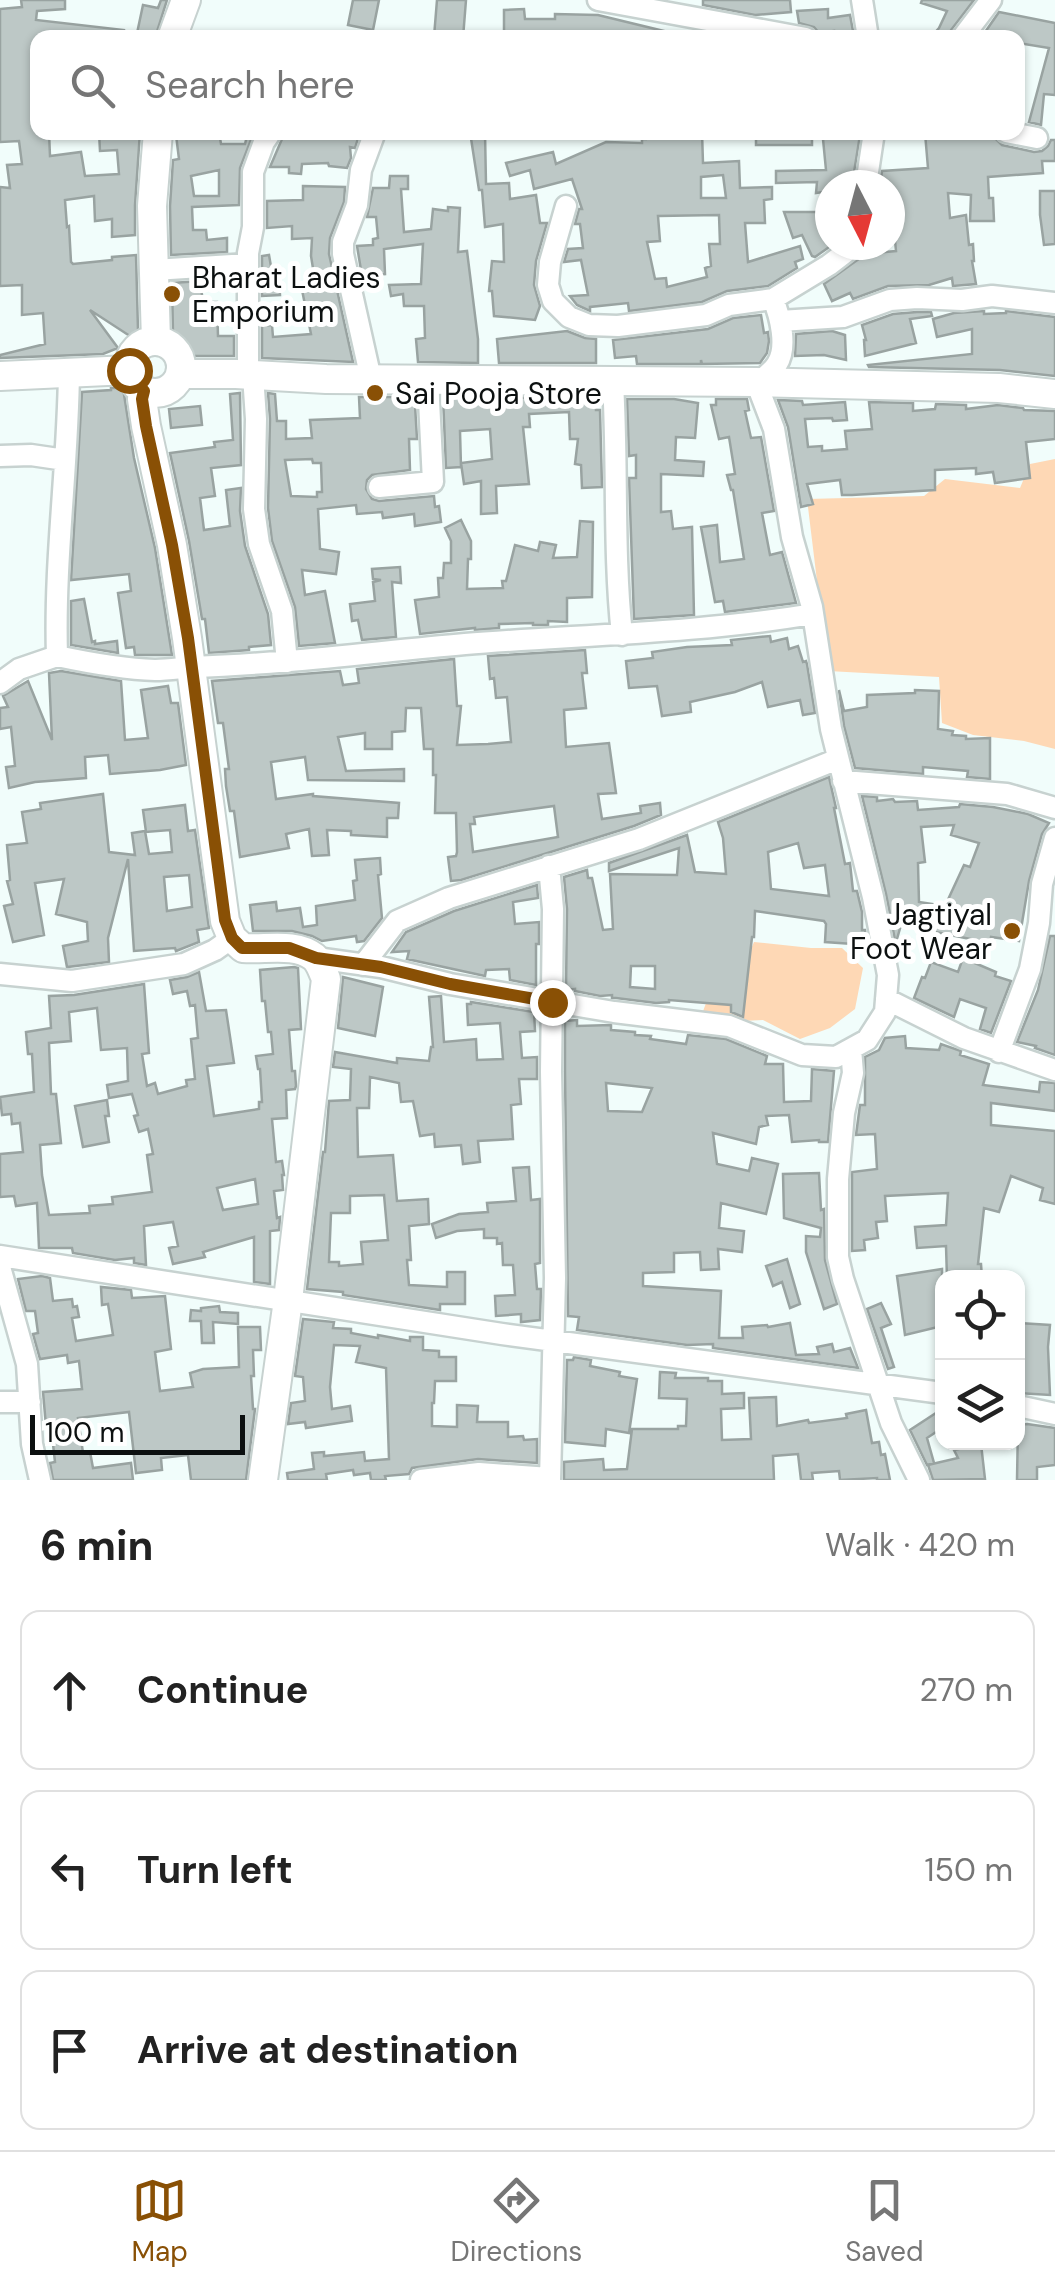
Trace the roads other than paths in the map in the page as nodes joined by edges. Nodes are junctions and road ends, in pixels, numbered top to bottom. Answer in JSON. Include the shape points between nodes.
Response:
{"nodes":[{"id":1,"x":186,"y":0,"type":"edge"},
{"id":2,"x":598,"y":0,"type":"edge"},
{"id":3,"x":862,"y":0,"type":"edge"},
{"id":4,"x":991,"y":0,"type":"edge"},
{"id":5,"x":175,"y":30,"type":"edge"},
{"id":6,"x":762,"y":30,"type":"edge"},
{"id":7,"x":867,"y":30,"type":"edge"},
{"id":8,"x":968,"y":30,"type":"edge"},
{"id":9,"x":1025,"y":136,"type":"edge"},
{"id":10,"x":1038,"y":138,"type":"dead end"},
{"id":11,"x":157,"y":140,"type":"edge"},
{"id":12,"x":265,"y":140,"type":"edge"},
{"id":13,"x":372,"y":140,"type":"edge"},
{"id":14,"x":873,"y":140,"type":"edge"},
{"id":15,"x":868,"y":170,"type":"edge"},
{"id":16,"x":566,"y":206,"type":"dead end"},
{"id":17,"x":836,"y":260,"type":"edge"},
{"id":18,"x":248,"y":264,"type":"junction"},
{"id":19,"x":154,"y":270,"type":"junction"},
{"id":20,"x":773,"y":298,"type":"junction"},
{"id":21,"x":1055,"y":303,"type":"edge"},
{"id":22,"x":780,"y":322,"type":"junction"},
{"id":23,"x":156,"y":341,"type":"junction"},
{"id":24,"x":69,"y":372,"type":"junction"},
{"id":25,"x":180,"y":374,"type":"junction"},
{"id":26,"x":251,"y":374,"type":"junction"},
{"id":27,"x":0,"y":376,"type":"edge"},
{"id":28,"x":372,"y":379,"type":"junction"},
{"id":29,"x":136,"y":380,"type":"junction"},
{"id":30,"x":428,"y":380,"type":"junction"},
{"id":31,"x":613,"y":382,"type":"junction"},
{"id":32,"x":758,"y":382,"type":"junction"},
{"id":33,"x":1055,"y":394,"type":"edge"},
{"id":34,"x":0,"y":456,"type":"edge"},
{"id":35,"x":65,"y":460,"type":"junction"},
{"id":36,"x":379,"y":487,"type":"dead end"},
{"id":37,"x":813,"y":614,"type":"junction"},
{"id":38,"x":622,"y":635,"type":"junction"},
{"id":39,"x":57,"y":656,"type":"junction"},
{"id":40,"x":287,"y":662,"type":"junction"},
{"id":41,"x":192,"y":668,"type":"junction"},
{"id":42,"x":0,"y":683,"type":"edge"},
{"id":43,"x":838,"y":760,"type":"junction"},
{"id":44,"x":844,"y":781,"type":"junction"},
{"id":45,"x":1055,"y":808,"type":"edge"},
{"id":46,"x":1055,"y":838,"type":"edge"},
{"id":47,"x":549,"y":866,"type":"junction"},
{"id":48,"x":1047,"y":912,"type":"edge"},
{"id":49,"x":232,"y":938,"type":"junction"},
{"id":50,"x":316,"y":958,"type":"junction"},
{"id":51,"x":364,"y":965,"type":"junction"},
{"id":52,"x":0,"y":974,"type":"edge"},
{"id":53,"x":886,"y":999,"type":"junction"},
{"id":54,"x":552,"y":1002,"type":"junction"},
{"id":55,"x":851,"y":1049,"type":"junction"},
{"id":56,"x":998,"y":1052,"type":"junction"},
{"id":57,"x":1055,"y":1070,"type":"edge"},
{"id":58,"x":0,"y":1256,"type":"edge"},
{"id":59,"x":0,"y":1267,"type":"edge"},
{"id":60,"x":288,"y":1300,"type":"junction"},
{"id":61,"x":553,"y":1340,"type":"junction"},
{"id":62,"x":880,"y":1385,"type":"junction"},
{"id":63,"x":935,"y":1393,"type":"edge"},
{"id":64,"x":0,"y":1402,"type":"edge"},
{"id":65,"x":30,"y":1402,"type":"junction"},
{"id":66,"x":1025,"y":1408,"type":"edge"},
{"id":67,"x":1055,"y":1414,"type":"edge"},
{"id":68,"x":550,"y":1479,"type":"edge"},
{"id":69,"x":40,"y":1480,"type":"edge"},
{"id":70,"x":263,"y":1480,"type":"edge"},
{"id":71,"x":421,"y":1480,"type":"edge"},
{"id":72,"x":919,"y":1480,"type":"edge"}],
"edges":[{"from":1,"to":5,"type":"main road"},
{"from":2,"to":6,"type":"street"},
{"from":3,"to":7,"type":"street"},
{"from":4,"to":8,"type":"street"},
{"from":9,"to":10,"type":"street"},
{"from":11,"to":19,"type":"main road"},
{"from":12,"to":18,"type":"street","via":[[253,172]]},
{"from":13,"to":28,"type":"street","via":[[342,254]]},
{"from":14,"to":15,"type":"street"},
{"from":16,"to":20,"type":"street","via":[[548,285],[552,302],[568,317],[618,326]]},
{"from":17,"to":20,"type":"street"},
{"from":18,"to":19,"type":"street"},
{"from":18,"to":26,"type":"street"},
{"from":19,"to":23,"type":"main road"},
{"from":20,"to":22,"type":"street"},
{"from":21,"to":22,"type":"street","via":[[917,298],[843,317]]},
{"from":22,"to":32,"type":"street","via":[[778,363]]},
{"from":23,"to":25,"type":"main road","via":[[176,352]]},
{"from":23,"to":29,"type":"main road","via":[[133,353]]},
{"from":24,"to":27,"type":"main road"},
{"from":24,"to":29,"type":"main road"},
{"from":24,"to":35,"type":"street"},
{"from":25,"to":26,"type":"main road"},
{"from":25,"to":29,"type":"main road","via":[[170,389],[152,393]]},
{"from":26,"to":28,"type":"main road"},
{"from":26,"to":40,"type":"street","via":[[254,509],[282,612]]},
{"from":28,"to":30,"type":"main road"},
{"from":29,"to":41,"type":"main road"},
{"from":30,"to":31,"type":"main road"},
{"from":30,"to":36,"type":"street","via":[[433,482]]},
{"from":31,"to":32,"type":"main road"},
{"from":31,"to":38,"type":"street"},
{"from":32,"to":33,"type":"main road"},
{"from":32,"to":37,"type":"street"},
{"from":34,"to":35,"type":"street"},
{"from":35,"to":39,"type":"street"},
{"from":37,"to":38,"type":"street"},
{"from":37,"to":43,"type":"street"},
{"from":38,"to":40,"type":"street"},
{"from":39,"to":41,"type":"street","via":[[155,670]]},
{"from":39,"to":42,"type":"street"},
{"from":40,"to":41,"type":"street"},
{"from":41,"to":49,"type":"main road"},
{"from":43,"to":44,"type":"street"},
{"from":43,"to":47,"type":"street","via":[[639,839]]},
{"from":44,"to":45,"type":"street","via":[[1007,794]]},
{"from":44,"to":53,"type":"street","via":[[873,897]]},
{"from":46,"to":48,"type":"street","via":[[1042,884]]},
{"from":47,"to":51,"type":"street","via":[[396,921]]},
{"from":47,"to":54,"type":"street"},
{"from":48,"to":56,"type":"street"},
{"from":49,"to":50,"type":"main road","via":[[242,948],[289,948]]},
{"from":49,"to":52,"type":"street","via":[[184,964],[72,981]]},
{"from":50,"to":51,"type":"street"},
{"from":50,"to":60,"type":"main road","via":[[326,978]]},
{"from":51,"to":54,"type":"street"},
{"from":53,"to":55,"type":"street","via":[[867,1040]]},
{"from":53,"to":56,"type":"street"},
{"from":54,"to":55,"type":"street","via":[[729,1026],[802,1055],[836,1057]]},
{"from":54,"to":61,"type":"street"},
{"from":55,"to":62,"type":"street","via":[[838,1257]]},
{"from":56,"to":57,"type":"street"},
{"from":58,"to":60,"type":"street"},
{"from":59,"to":65,"type":"street","via":[[27,1364]]},
{"from":60,"to":61,"type":"street"},
{"from":60,"to":70,"type":"main road"},
{"from":61,"to":62,"type":"street"},
{"from":61,"to":68,"type":"street"},
{"from":62,"to":63,"type":"street"},
{"from":62,"to":72,"type":"street"},
{"from":64,"to":65,"type":"street"},
{"from":65,"to":69,"type":"street"},
{"from":66,"to":67,"type":"street"},
{"from":68,"to":71,"type":"street","via":[[479,1473]]}]}
